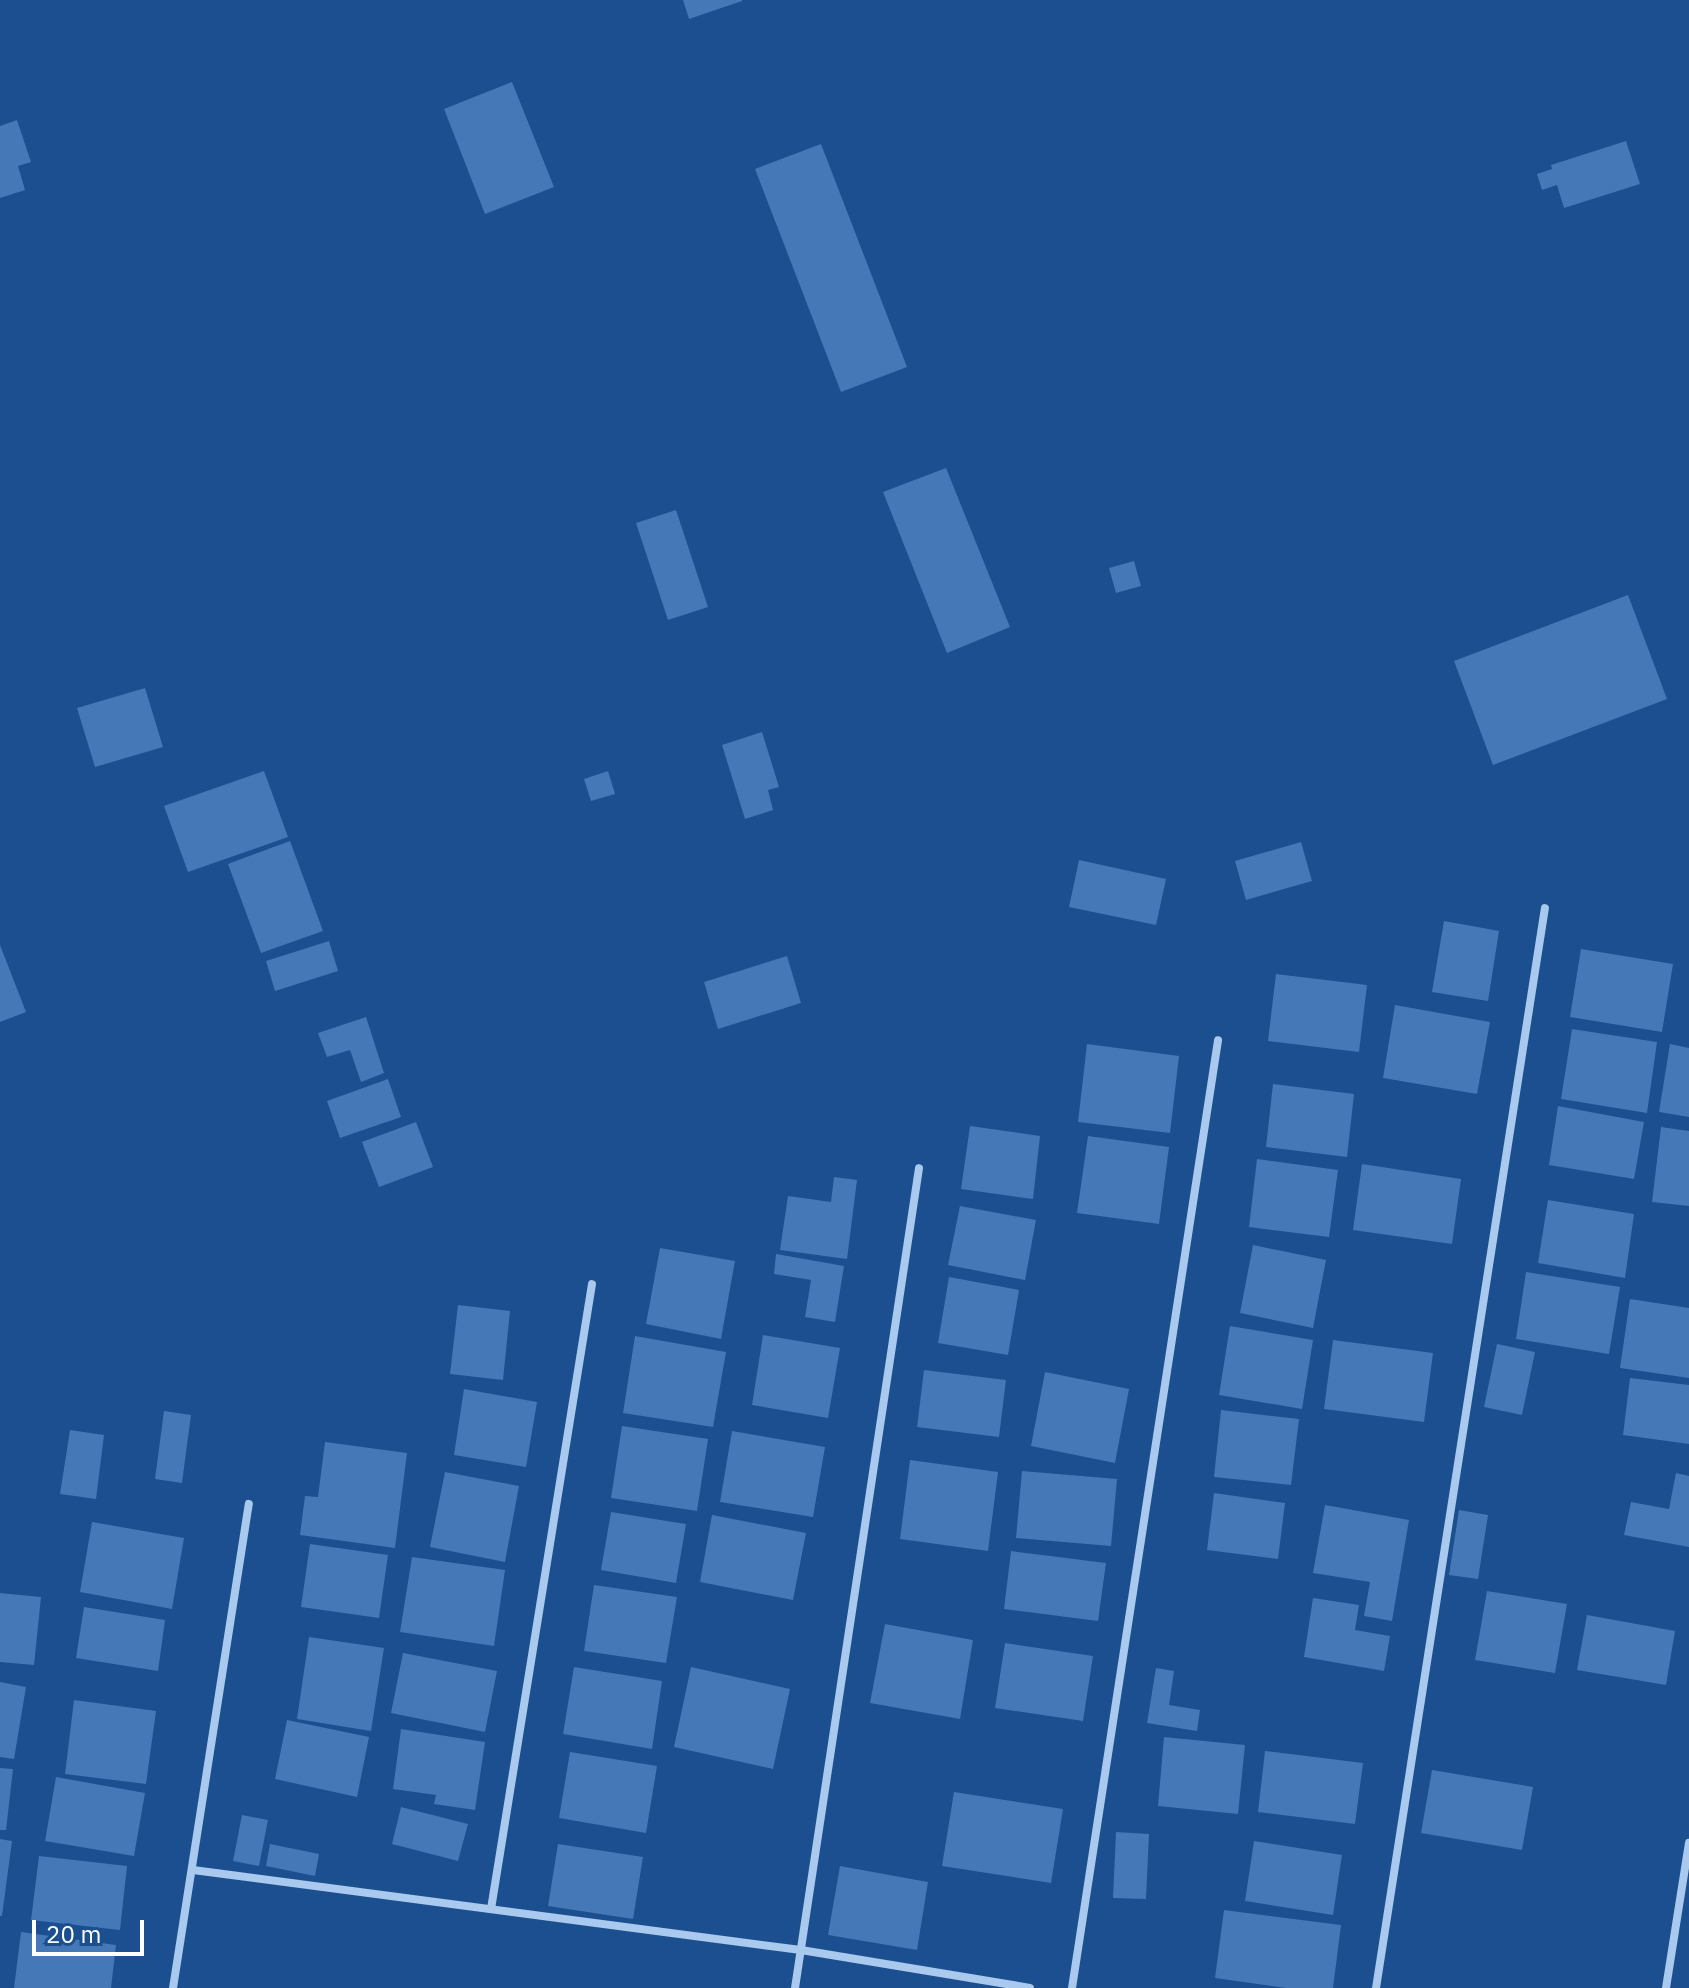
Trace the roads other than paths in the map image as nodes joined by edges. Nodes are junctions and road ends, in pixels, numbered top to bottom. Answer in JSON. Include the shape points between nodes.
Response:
{"nodes":[{"id":1,"x":1545,"y":908,"type":"dead end"},
{"id":2,"x":1218,"y":1040,"type":"dead end"},
{"id":3,"x":919,"y":1168,"type":"dead end"},
{"id":4,"x":592,"y":1284,"type":"dead end"},
{"id":5,"x":249,"y":1504,"type":"dead end"},
{"id":6,"x":1689,"y":1843,"type":"edge"},
{"id":7,"x":193,"y":1870,"type":"junction"},
{"id":8,"x":491,"y":1909,"type":"junction"},
{"id":9,"x":801,"y":1950,"type":"junction"},
{"id":10,"x":173,"y":1988,"type":"edge"},
{"id":11,"x":795,"y":1988,"type":"edge"},
{"id":12,"x":1030,"y":1988,"type":"edge"},
{"id":13,"x":1072,"y":1988,"type":"edge"},
{"id":14,"x":1376,"y":1988,"type":"edge"},
{"id":15,"x":1666,"y":1988,"type":"edge"}],
"edges":[{"from":1,"to":14,"type":"street"},
{"from":2,"to":13,"type":"street"},
{"from":3,"to":9,"type":"street"},
{"from":4,"to":8,"type":"street"},
{"from":5,"to":7,"type":"street"},
{"from":6,"to":15,"type":"street"},
{"from":7,"to":8,"type":"street"},
{"from":7,"to":10,"type":"street"},
{"from":8,"to":9,"type":"street"},
{"from":9,"to":11,"type":"street"},
{"from":9,"to":12,"type":"street"}]}
